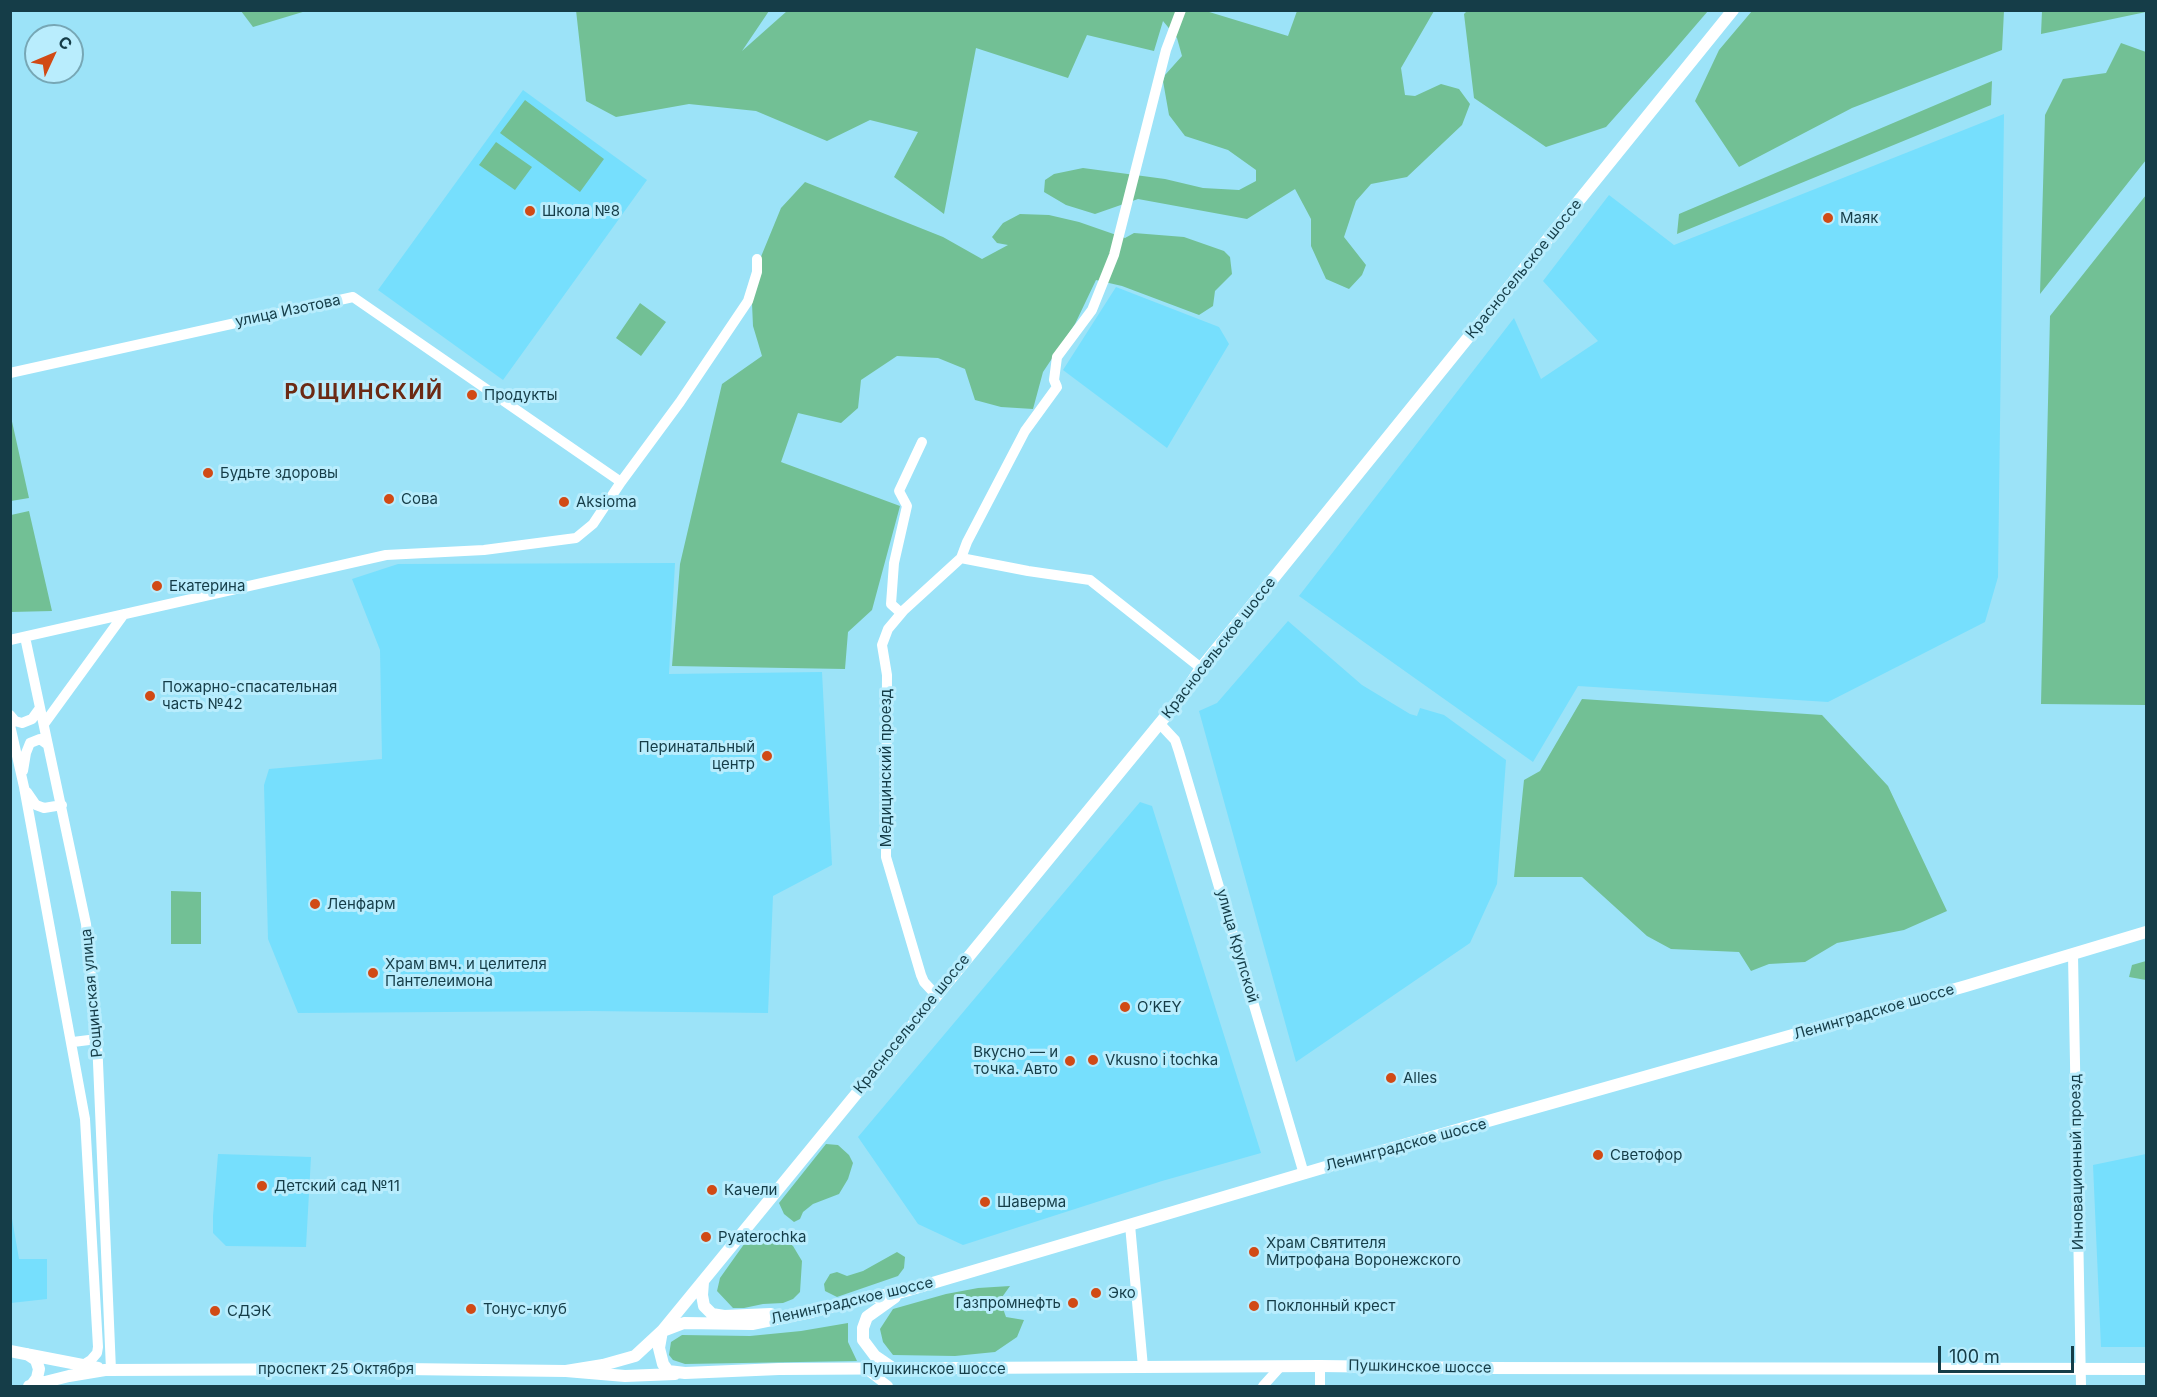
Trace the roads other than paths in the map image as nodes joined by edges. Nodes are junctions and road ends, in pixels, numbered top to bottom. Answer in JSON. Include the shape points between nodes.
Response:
{"nodes":[{"id":1,"x":1181,"y":10,"type":"edge"},
{"id":2,"x":1733,"y":10,"type":"edge"},
{"id":3,"x":757,"y":259,"type":"dead end"},
{"id":4,"x":10,"y":372,"type":"edge"},
{"id":5,"x":922,"y":442,"type":"dead end"},
{"id":6,"x":621,"y":482,"type":"junction"},
{"id":7,"x":961,"y":558,"type":"junction"},
{"id":8,"x":901,"y":613,"type":"junction"},
{"id":9,"x":124,"y":614,"type":"junction"},
{"id":10,"x":25,"y":637,"type":"junction"},
{"id":11,"x":10,"y":640,"type":"edge"},
{"id":12,"x":1201,"y":668,"type":"junction"},
{"id":13,"x":40,"y":708,"type":"junction"},
{"id":14,"x":10,"y":715,"type":"edge"},
{"id":15,"x":44,"y":724,"type":"junction"},
{"id":16,"x":1160,"y":724,"type":"junction"},
{"id":17,"x":10,"y":725,"type":"edge"},
{"id":18,"x":48,"y":745,"type":"junction"},
{"id":19,"x":23,"y":782,"type":"junction"},
{"id":20,"x":62,"y":805,"type":"junction"},
{"id":21,"x":2146,"y":932,"type":"edge"},
{"id":22,"x":2073,"y":955,"type":"junction"},
{"id":23,"x":936,"y":995,"type":"junction"},
{"id":24,"x":97,"y":1039,"type":"junction"},
{"id":25,"x":73,"y":1042,"type":"junction"},
{"id":26,"x":1304,"y":1174,"type":"junction"},
{"id":27,"x":1130,"y":1225,"type":"junction"},
{"id":28,"x":703,"y":1282,"type":"junction"},
{"id":29,"x":902,"y":1292,"type":"junction"},
{"id":30,"x":811,"y":1312,"type":"junction"},
{"id":31,"x":662,"y":1331,"type":"junction"},
{"id":32,"x":10,"y":1351,"type":"edge"},
{"id":33,"x":26,"y":1353,"type":"junction"},
{"id":34,"x":83,"y":1365,"type":"junction"},
{"id":35,"x":1281,"y":1366,"type":"junction"},
{"id":36,"x":1320,"y":1366,"type":"junction"},
{"id":37,"x":1143,"y":1367,"type":"junction"},
{"id":38,"x":866,"y":1369,"type":"junction"},
{"id":39,"x":894,"y":1369,"type":"junction"},
{"id":40,"x":108,"y":1370,"type":"junction"},
{"id":41,"x":2081,"y":1370,"type":"junction"},
{"id":42,"x":2146,"y":1370,"type":"edge"},
{"id":43,"x":566,"y":1371,"type":"junction"},
{"id":44,"x":689,"y":1373,"type":"junction"},
{"id":45,"x":53,"y":1383,"type":"edge"},
{"id":46,"x":30,"y":1386,"type":"edge"},
{"id":47,"x":888,"y":1386,"type":"edge"},
{"id":48,"x":1263,"y":1386,"type":"edge"},
{"id":49,"x":1320,"y":1386,"type":"edge"},
{"id":50,"x":2081,"y":1386,"type":"edge"}],
"edges":[{"from":1,"to":7,"type":"street","via":[[1166,51],[1114,255],[1092,310],[1057,357],[1057,387],[1025,431]]},
{"from":2,"to":12,"type":"main road","name":"Красносельское шоссе"},
{"from":3,"to":6,"type":"street","via":[[748,301]]},
{"from":4,"to":6,"type":"street","name":"улица Изотова","via":[[353,297]]},
{"from":5,"to":8,"type":"street","via":[[899,491],[907,506],[894,563],[891,604]]},
{"from":6,"to":9,"type":"street","via":[[593,524],[576,538],[386,555]]},
{"from":7,"to":8,"type":"street","name":"Медицинский проезд"},
{"from":7,"to":12,"type":"street","via":[[1090,580]]},
{"from":8,"to":23,"type":"street","name":"Медицинский проезд","via":[[888,629],[882,645],[887,675],[886,856],[921,975]]},
{"from":9,"to":10,"type":"street"},
{"from":9,"to":15,"type":"street"},
{"from":10,"to":11,"type":"street"},
{"from":10,"to":13,"type":"street","name":"Рощинская улица"},
{"from":12,"to":16,"type":"main road","name":"Красносельское шоссе"},
{"from":13,"to":14,"type":"street","via":[[27,722],[15,721]]},
{"from":13,"to":15,"type":"street","name":"Рощинская улица"},
{"from":15,"to":18,"type":"street","name":"Рощинская улица"},
{"from":16,"to":23,"type":"main road","name":"Красносельское шоссе"},
{"from":16,"to":26,"type":"street","name":"улица Крупской","via":[[1175,740],[1179,752]]},
{"from":17,"to":19,"type":"street","name":"Рощинская улица"},
{"from":18,"to":19,"type":"street","via":[[40,739],[30,743]]},
{"from":18,"to":20,"type":"street","name":"Рощинская улица"},
{"from":19,"to":20,"type":"street","via":[[36,805]]},
{"from":19,"to":25,"type":"street","name":"Рощинская улица"},
{"from":20,"to":24,"type":"street","name":"Рощинская улица","via":[[86,924]]},
{"from":21,"to":22,"type":"main road","name":"Ленинградское шоссе"},
{"from":22,"to":26,"type":"main road","name":"Ленинградское шоссе"},
{"from":22,"to":41,"type":"street","name":"Инновационный проезд"},
{"from":23,"to":28,"type":"main road","name":"Красносельское шоссе"},
{"from":24,"to":25,"type":"street"},
{"from":24,"to":40,"type":"street","name":"Рощинская улица"},
{"from":25,"to":34,"type":"street","name":"Рощинская улица","via":[[86,1119],[96,1277],[98,1347],[97,1353]]},
{"from":26,"to":27,"type":"main road","name":"Ленинградское шоссе"},
{"from":27,"to":29,"type":"main road","name":"Ленинградское шоссе"},
{"from":27,"to":37,"type":"street"},
{"from":28,"to":30,"type":"main road","via":[[704,1306],[712,1314]]},
{"from":28,"to":31,"type":"main road","name":"Красносельское шоссе"},
{"from":29,"to":30,"type":"main road","name":"Ленинградское шоссе"},
{"from":29,"to":39,"type":"main road","via":[[867,1317],[863,1328],[864,1340],[875,1356]]},
{"from":30,"to":31,"type":"main road","name":"Ленинградское шоссе","via":[[752,1324],[684,1323]]},
{"from":31,"to":43,"type":"main road","name":"проспект 25 Октября","via":[[635,1356]]},
{"from":31,"to":44,"type":"main road","via":[[659,1348],[664,1367]]},
{"from":32,"to":33,"type":"main road","name":"проспект 25 Октября"},
{"from":33,"to":34,"type":"main road","name":"проспект 25 Октября"},
{"from":33,"to":45,"type":"main road","via":[[44,1361]]},
{"from":33,"to":46,"type":"main road","via":[[36,1360],[39,1369],[38,1378]]},
{"from":34,"to":40,"type":"main road","name":"проспект 25 Октября"},
{"from":35,"to":36,"type":"main road","name":"Пушкинское шоссе"},
{"from":35,"to":37,"type":"main road","name":"Пушкинское шоссе"},
{"from":35,"to":48,"type":"street"},
{"from":36,"to":41,"type":"main road","name":"Пушкинское шоссе"},
{"from":36,"to":49,"type":"street"},
{"from":37,"to":39,"type":"main road","name":"Пушкинское шоссе"},
{"from":38,"to":39,"type":"main road","name":"Пушкинское шоссе"},
{"from":38,"to":44,"type":"main road","name":"Пушкинское шоссе"},
{"from":38,"to":47,"type":"street"},
{"from":40,"to":43,"type":"main road","name":"проспект 25 Октября"},
{"from":40,"to":45,"type":"main road","name":"проспект 25 Октября"},
{"from":41,"to":42,"type":"main road","name":"Пушкинское шоссе"},
{"from":41,"to":50,"type":"street","name":"Инновационный проезд"},
{"from":43,"to":44,"type":"main road","name":"проспект 25 Октября","via":[[625,1376]]},
{"from":45,"to":46,"type":"main road","name":"проспект 25 Октября"}]}
